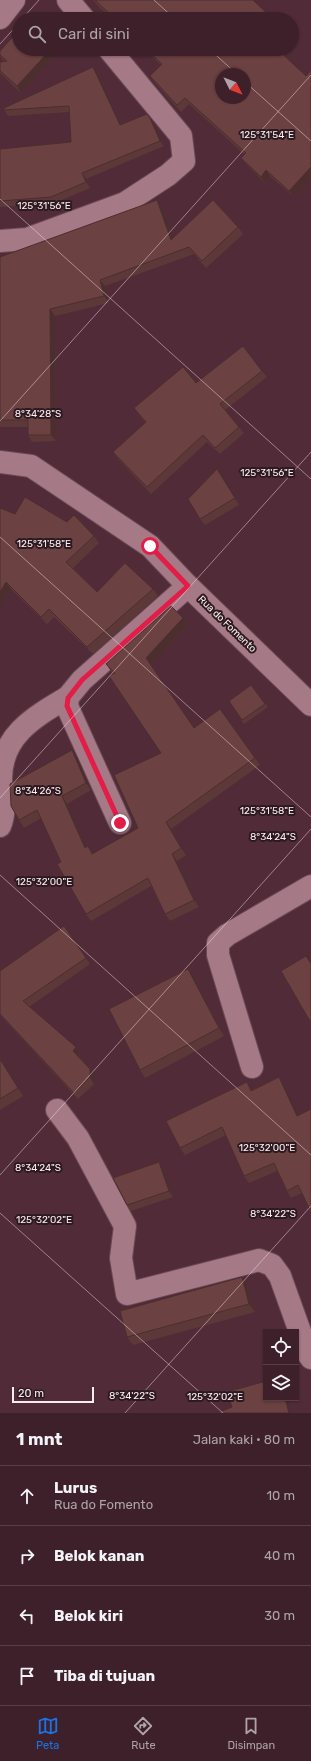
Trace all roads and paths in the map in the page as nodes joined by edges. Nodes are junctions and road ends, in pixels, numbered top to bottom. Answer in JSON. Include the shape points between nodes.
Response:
{"nodes":[{"id":1,"x":14,"y":0,"type":"edge"},
{"id":2,"x":68,"y":0,"type":"edge"},
{"id":3,"x":78,"y":12,"type":"edge"},
{"id":4,"x":0,"y":18,"type":"edge"},
{"id":5,"x":115,"y":56,"type":"edge"},
{"id":6,"x":0,"y":241,"type":"edge"},
{"id":7,"x":0,"y":462,"type":"edge"},
{"id":8,"x":188,"y":586,"type":"junction"},
{"id":9,"x":68,"y":698,"type":"junction"},
{"id":10,"x":311,"y":705,"type":"edge"},
{"id":11,"x":120,"y":823,"type":"dead end"},
{"id":12,"x":0,"y":826,"type":"edge"},
{"id":13,"x":311,"y":886,"type":"edge"},
{"id":14,"x":252,"y":1067,"type":"dead end"},
{"id":15,"x":57,"y":1110,"type":"dead end"},
{"id":16,"x":311,"y":1358,"type":"edge"}],
"edges":[{"from":1,"to":4,"type":"street"},
{"from":2,"to":3,"type":"street"},
{"from":5,"to":6,"type":"street","via":[[181,136],[184,161],[126,203],[27,239]]},
{"from":7,"to":8,"type":"street","name":"Rua do Fomento","via":[[30,466],[150,546]]},
{"from":8,"to":9,"type":"street","via":[[82,680]]},
{"from":8,"to":10,"type":"street","name":"Rua do Fomento"},
{"from":9,"to":11,"type":"street","via":[[67,706]]},
{"from":9,"to":12,"type":"street","via":[[32,718],[6,747],[0,768],[4,817]]},
{"from":13,"to":14,"type":"street","via":[[226,935],[218,943],[218,955]]},
{"from":15,"to":16,"type":"street","via":[[81,1144],[125,1226],[121,1258],[127,1294],[259,1260],[272,1265],[280,1276]]}]}
